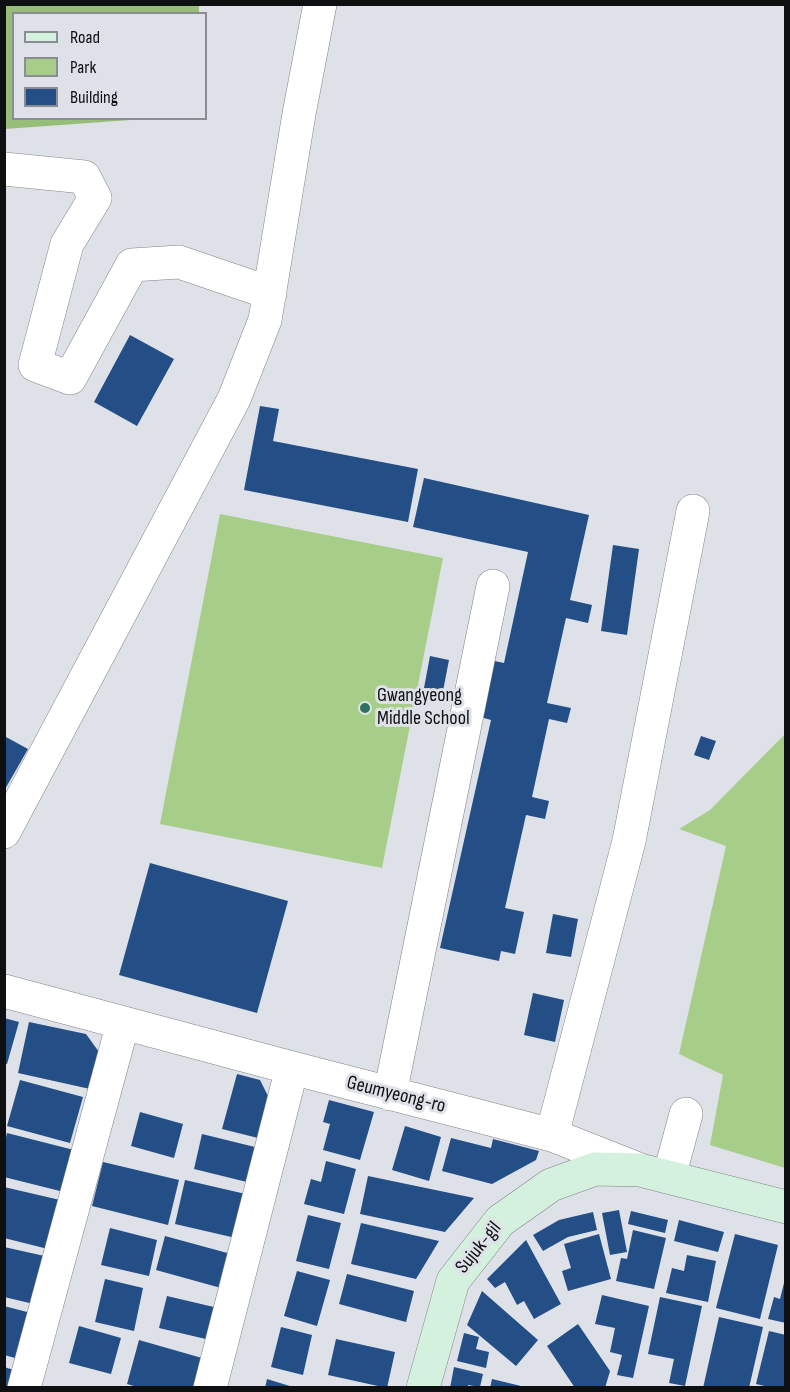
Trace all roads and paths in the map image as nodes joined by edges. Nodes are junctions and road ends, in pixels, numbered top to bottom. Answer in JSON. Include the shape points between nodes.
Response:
{"nodes":[{"id":1,"x":320,"y":4,"type":"edge"},
{"id":2,"x":4,"y":169,"type":"edge"},
{"id":3,"x":270,"y":293,"type":"junction"},
{"id":4,"x":693,"y":511,"type":"dead end"},
{"id":5,"x":493,"y":586,"type":"dead end"},
{"id":6,"x":4,"y":832,"type":"edge"},
{"id":7,"x":4,"y":992,"type":"edge"},
{"id":8,"x":123,"y":1023,"type":"junction"},
{"id":9,"x":292,"y":1068,"type":"junction"},
{"id":10,"x":390,"y":1094,"type":"junction"},
{"id":11,"x":686,"y":1114,"type":"dead end"},
{"id":12,"x":552,"y":1135,"type":"junction"},
{"id":13,"x":655,"y":1174,"type":"junction"},
{"id":14,"x":786,"y":1207,"type":"edge"},
{"id":15,"x":24,"y":1388,"type":"edge"},
{"id":16,"x":210,"y":1388,"type":"edge"},
{"id":17,"x":423,"y":1388,"type":"edge"}],
"edges":[{"from":1,"to":3,"type":"street"},
{"from":2,"to":3,"type":"street","via":[[84,177],[95,198],[67,244],[35,365],[70,378],[132,265],[178,262]]},
{"from":3,"to":6,"type":"street","via":[[265,320],[234,399]]},
{"from":4,"to":12,"type":"street","via":[[629,841]]},
{"from":5,"to":10,"type":"street"},
{"from":7,"to":8,"type":"street","name":"Geumyeong-ro"},
{"from":8,"to":9,"type":"street","name":"Geumyeong-ro"},
{"from":8,"to":15,"type":"street"},
{"from":9,"to":10,"type":"street","name":"Geumyeong-ro"},
{"from":9,"to":16,"type":"street"},
{"from":10,"to":12,"type":"street","name":"Geumyeong-ro"},
{"from":11,"to":13,"type":"street"},
{"from":12,"to":13,"type":"street","name":"Geumyeong-ro"},
{"from":13,"to":14,"type":"street","name":"Geumyeong-ro"},
{"from":13,"to":17,"type":"street","name":"Sujuk-gil","via":[[595,1169],[551,1185],[500,1221],[453,1281]]}]}
